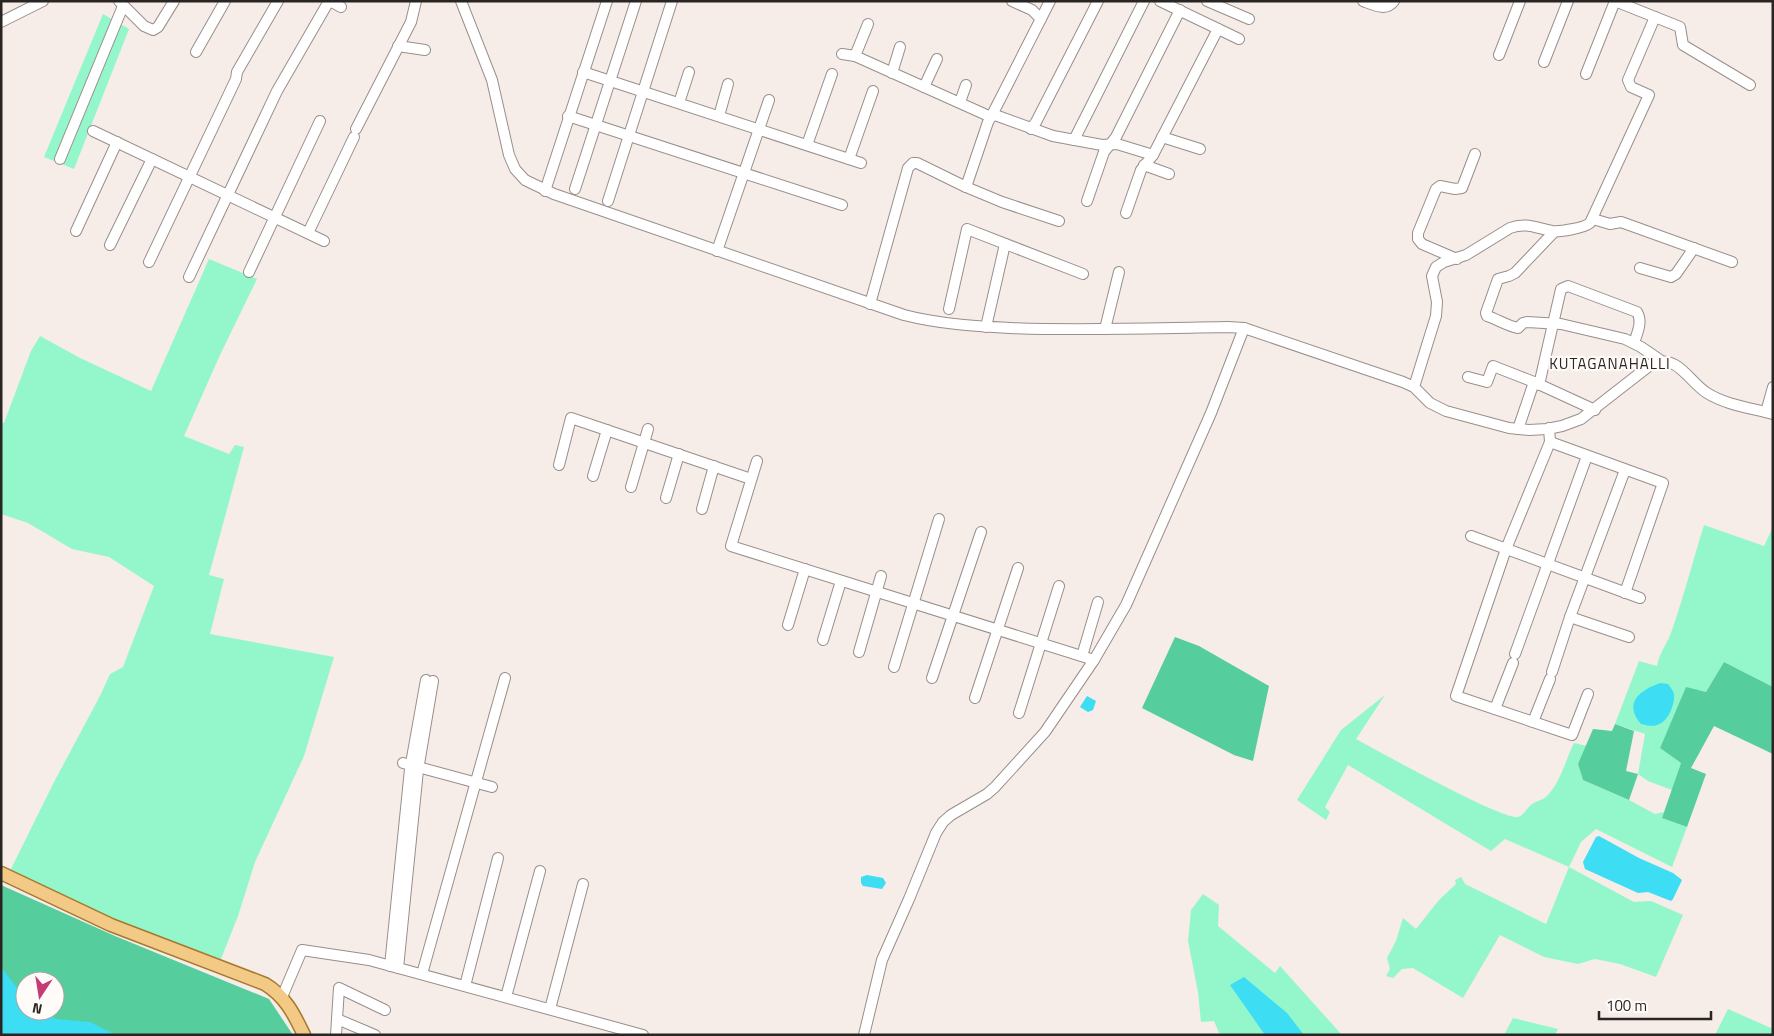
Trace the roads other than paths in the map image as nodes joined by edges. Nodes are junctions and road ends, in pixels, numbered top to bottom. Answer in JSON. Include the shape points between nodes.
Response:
{"nodes":[{"id":1,"x":43,"y":1,"type":"edge"},
{"id":2,"x":174,"y":1,"type":"edge"},
{"id":3,"x":225,"y":1,"type":"edge"},
{"id":4,"x":278,"y":1,"type":"edge"},
{"id":5,"x":329,"y":1,"type":"edge"},
{"id":6,"x":416,"y":1,"type":"edge"},
{"id":7,"x":461,"y":1,"type":"edge"},
{"id":8,"x":607,"y":1,"type":"edge"},
{"id":9,"x":636,"y":1,"type":"edge"},
{"id":10,"x":672,"y":1,"type":"edge"},
{"id":11,"x":1013,"y":1,"type":"edge"},
{"id":12,"x":1050,"y":1,"type":"edge"},
{"id":13,"x":1098,"y":1,"type":"edge"},
{"id":14,"x":1144,"y":1,"type":"edge"},
{"id":15,"x":1160,"y":1,"type":"edge"},
{"id":16,"x":1207,"y":1,"type":"edge"},
{"id":17,"x":1364,"y":1,"type":"edge"},
{"id":18,"x":1394,"y":1,"type":"edge"},
{"id":19,"x":1520,"y":1,"type":"edge"},
{"id":20,"x":1568,"y":1,"type":"edge"},
{"id":21,"x":1615,"y":1,"type":"edge"},
{"id":22,"x":121,"y":4,"type":"edge"},
{"id":23,"x":1230,"y":5,"type":"edge"},
{"id":24,"x":341,"y":7,"type":"dead end"},
{"id":25,"x":1180,"y":10,"type":"junction"},
{"id":26,"x":1655,"y":17,"type":"junction"},
{"id":27,"x":1041,"y":19,"type":"junction"},
{"id":28,"x":1249,"y":20,"type":"dead end"},
{"id":29,"x":1,"y":22,"type":"edge"},
{"id":30,"x":868,"y":24,"type":"dead end"},
{"id":31,"x":1218,"y":29,"type":"junction"},
{"id":32,"x":1239,"y":39,"type":"dead end"},
{"id":33,"x":398,"y":46,"type":"junction"},
{"id":34,"x":900,"y":47,"type":"dead end"},
{"id":35,"x":425,"y":50,"type":"dead end"},
{"id":36,"x":196,"y":52,"type":"dead end"},
{"id":37,"x":842,"y":54,"type":"dead end"},
{"id":38,"x":1499,"y":55,"type":"dead end"},
{"id":39,"x":855,"y":56,"type":"junction"},
{"id":40,"x":937,"y":59,"type":"dead end"},
{"id":41,"x":1544,"y":62,"type":"dead end"},
{"id":42,"x":583,"y":72,"type":"junction"},
{"id":43,"x":689,"y":72,"type":"dead end"},
{"id":44,"x":892,"y":73,"type":"junction"},
{"id":45,"x":832,"y":74,"type":"dead end"},
{"id":46,"x":1586,"y":74,"type":"dead end"},
{"id":47,"x":610,"y":81,"type":"junction"},
{"id":48,"x":728,"y":84,"type":"dead end"},
{"id":49,"x":966,"y":85,"type":"dead end"},
{"id":50,"x":1750,"y":85,"type":"dead end"},
{"id":51,"x":924,"y":87,"type":"junction"},
{"id":52,"x":873,"y":91,"type":"dead end"},
{"id":53,"x":643,"y":92,"type":"junction"},
{"id":54,"x":769,"y":100,"type":"dead end"},
{"id":55,"x":960,"y":102,"type":"junction"},
{"id":56,"x":679,"y":104,"type":"junction"},
{"id":57,"x":568,"y":116,"type":"junction"},
{"id":58,"x":719,"y":116,"type":"junction"},
{"id":59,"x":991,"y":117,"type":"junction"},
{"id":60,"x":320,"y":121,"type":"dead end"},
{"id":61,"x":596,"y":125,"type":"junction"},
{"id":62,"x":1031,"y":128,"type":"junction"},
{"id":63,"x":759,"y":130,"type":"junction"},
{"id":64,"x":93,"y":131,"type":"dead end"},
{"id":65,"x":629,"y":136,"type":"junction"},
{"id":66,"x":1162,"y":137,"type":"junction"},
{"id":67,"x":1074,"y":140,"type":"junction"},
{"id":68,"x":117,"y":142,"type":"junction"},
{"id":69,"x":1110,"y":144,"type":"junction"},
{"id":70,"x":807,"y":145,"type":"junction"},
{"id":71,"x":1200,"y":150,"type":"dead end"},
{"id":72,"x":1474,"y":154,"type":"dead end"},
{"id":73,"x":1153,"y":155,"type":"junction"},
{"id":74,"x":152,"y":159,"type":"junction"},
{"id":75,"x":849,"y":159,"type":"junction"},
{"id":76,"x":60,"y":160,"type":"dead end"},
{"id":77,"x":861,"y":163,"type":"dead end"},
{"id":78,"x":1144,"y":165,"type":"junction"},
{"id":79,"x":744,"y":173,"type":"junction"},
{"id":80,"x":1169,"y":174,"type":"dead end"},
{"id":81,"x":190,"y":177,"type":"junction"},
{"id":82,"x":966,"y":187,"type":"junction"},
{"id":83,"x":575,"y":189,"type":"dead end"},
{"id":84,"x":545,"y":191,"type":"junction"},
{"id":85,"x":228,"y":195,"type":"junction"},
{"id":86,"x":608,"y":201,"type":"dead end"},
{"id":87,"x":1087,"y":201,"type":"dead end"},
{"id":88,"x":842,"y":205,"type":"dead end"},
{"id":89,"x":1126,"y":213,"type":"dead end"},
{"id":90,"x":275,"y":217,"type":"junction"},
{"id":91,"x":1592,"y":219,"type":"junction"},
{"id":92,"x":1059,"y":221,"type":"dead end"},
{"id":93,"x":76,"y":231,"type":"dead end"},
{"id":94,"x":1554,"y":232,"type":"junction"},
{"id":95,"x":308,"y":233,"type":"junction"},
{"id":96,"x":324,"y":241,"type":"dead end"},
{"id":97,"x":1005,"y":244,"type":"junction"},
{"id":98,"x":110,"y":245,"type":"dead end"},
{"id":99,"x":1694,"y":248,"type":"junction"},
{"id":100,"x":717,"y":251,"type":"junction"},
{"id":101,"x":1457,"y":259,"type":"junction"},
{"id":102,"x":149,"y":262,"type":"dead end"},
{"id":103,"x":1732,"y":262,"type":"dead end"},
{"id":104,"x":1640,"y":268,"type":"dead end"},
{"id":105,"x":249,"y":272,"type":"dead end"},
{"id":106,"x":1119,"y":272,"type":"dead end"},
{"id":107,"x":1083,"y":274,"type":"dead end"},
{"id":108,"x":189,"y":277,"type":"dead end"},
{"id":109,"x":870,"y":304,"type":"junction"},
{"id":110,"x":949,"y":309,"type":"dead end"},
{"id":111,"x":1554,"y":324,"type":"junction"},
{"id":112,"x":986,"y":327,"type":"junction"},
{"id":113,"x":1244,"y":328,"type":"junction"},
{"id":114,"x":1105,"y":329,"type":"junction"},
{"id":115,"x":1634,"y":343,"type":"junction"},
{"id":116,"x":1660,"y":360,"type":"junction"},
{"id":117,"x":1468,"y":376,"type":"dead end"},
{"id":118,"x":1537,"y":383,"type":"junction"},
{"id":119,"x":1414,"y":387,"type":"junction"},
{"id":120,"x":1773,"y":387,"type":"edge"},
{"id":121,"x":1595,"y":410,"type":"junction"},
{"id":122,"x":1769,"y":413,"type":"edge"},
{"id":123,"x":1549,"y":428,"type":"junction"},
{"id":124,"x":648,"y":429,"type":"dead end"},
{"id":125,"x":1518,"y":429,"type":"junction"},
{"id":126,"x":607,"y":430,"type":"junction"},
{"id":127,"x":644,"y":442,"type":"junction"},
{"id":128,"x":1550,"y":442,"type":"junction"},
{"id":129,"x":679,"y":454,"type":"junction"},
{"id":130,"x":1587,"y":456,"type":"junction"},
{"id":131,"x":757,"y":461,"type":"dead end"},
{"id":132,"x":559,"y":465,"type":"dead end"},
{"id":133,"x":714,"y":466,"type":"junction"},
{"id":134,"x":1626,"y":470,"type":"junction"},
{"id":135,"x":593,"y":476,"type":"dead end"},
{"id":136,"x":751,"y":479,"type":"junction"},
{"id":137,"x":631,"y":487,"type":"dead end"},
{"id":138,"x":666,"y":498,"type":"dead end"},
{"id":139,"x":702,"y":509,"type":"dead end"},
{"id":140,"x":939,"y":519,"type":"dead end"},
{"id":141,"x":981,"y":532,"type":"dead end"},
{"id":142,"x":1470,"y":536,"type":"dead end"},
{"id":143,"x":1506,"y":550,"type":"junction"},
{"id":144,"x":1548,"y":564,"type":"junction"},
{"id":145,"x":1018,"y":568,"type":"dead end"},
{"id":146,"x":805,"y":569,"type":"junction"},
{"id":147,"x":882,"y":576,"type":"dead end"},
{"id":148,"x":1585,"y":579,"type":"junction"},
{"id":149,"x":842,"y":581,"type":"junction"},
{"id":150,"x":1059,"y":586,"type":"dead end"},
{"id":151,"x":876,"y":592,"type":"junction"},
{"id":152,"x":1625,"y":593,"type":"junction"},
{"id":153,"x":1640,"y":598,"type":"dead end"},
{"id":154,"x":1098,"y":602,"type":"dead end"},
{"id":155,"x":913,"y":603,"type":"junction"},
{"id":156,"x":953,"y":616,"type":"junction"},
{"id":157,"x":1570,"y":617,"type":"junction"},
{"id":158,"x":788,"y":625,"type":"dead end"},
{"id":159,"x":997,"y":630,"type":"junction"},
{"id":160,"x":1629,"y":637,"type":"dead end"},
{"id":161,"x":823,"y":640,"type":"dead end"},
{"id":162,"x":1040,"y":643,"type":"junction"},
{"id":163,"x":858,"y":652,"type":"dead end"},
{"id":164,"x":1082,"y":656,"type":"junction"},
{"id":165,"x":1094,"y":660,"type":"junction"},
{"id":166,"x":894,"y":666,"type":"dead end"},
{"id":167,"x":505,"y":678,"type":"dead end"},
{"id":168,"x":932,"y":678,"type":"dead end"},
{"id":169,"x":430,"y":680,"type":"dead end"},
{"id":170,"x":1588,"y":694,"type":"dead end"},
{"id":171,"x":975,"y":698,"type":"dead end"},
{"id":172,"x":1495,"y":709,"type":"junction"},
{"id":173,"x":1019,"y":713,"type":"dead end"},
{"id":174,"x":1533,"y":722,"type":"junction"},
{"id":175,"x":411,"y":765,"type":"junction"},
{"id":176,"x":476,"y":782,"type":"junction"},
{"id":177,"x":492,"y":787,"type":"dead end"},
{"id":178,"x":498,"y":858,"type":"dead end"},
{"id":179,"x":540,"y":871,"type":"dead end"},
{"id":180,"x":1,"y":873,"type":"edge"},
{"id":181,"x":582,"y":884,"type":"dead end"},
{"id":182,"x":394,"y":967,"type":"junction"},
{"id":183,"x":422,"y":974,"type":"junction"},
{"id":184,"x":465,"y":986,"type":"junction"},
{"id":185,"x":506,"y":997,"type":"junction"},
{"id":186,"x":282,"y":998,"type":"junction"},
{"id":187,"x":550,"y":1009,"type":"junction"},
{"id":188,"x":385,"y":1010,"type":"dead end"},
{"id":189,"x":337,"y":1019,"type":"junction"},
{"id":190,"x":604,"y":1030,"type":"edge"},
{"id":191,"x":304,"y":1035,"type":"edge"},
{"id":192,"x":336,"y":1035,"type":"edge"},
{"id":193,"x":375,"y":1035,"type":"edge"},
{"id":194,"x":643,"y":1035,"type":"edge"},
{"id":195,"x":864,"y":1035,"type":"edge"}],
"edges":[{"from":1,"to":29,"type":"street"},
{"from":2,"to":22,"type":"street","via":[[153,30],[144,26]]},
{"from":3,"to":36,"type":"street"},
{"from":4,"to":81,"type":"street","via":[[237,72]]},
{"from":5,"to":24,"type":"street"},
{"from":5,"to":85,"type":"street","via":[[277,92]]},
{"from":6,"to":33,"type":"street","via":[[412,22]]},
{"from":7,"to":84,"type":"street","via":[[492,80],[509,154],[525,180]]},
{"from":8,"to":42,"type":"street"},
{"from":9,"to":47,"type":"street"},
{"from":10,"to":53,"type":"street"},
{"from":11,"to":27,"type":"street","via":[[1032,10]]},
{"from":12,"to":27,"type":"street"},
{"from":13,"to":62,"type":"street"},
{"from":14,"to":67,"type":"street"},
{"from":15,"to":25,"type":"street"},
{"from":16,"to":23,"type":"street"},
{"from":17,"to":18,"type":"street","via":[[1385,8]]},
{"from":19,"to":38,"type":"street"},
{"from":20,"to":41,"type":"street"},
{"from":21,"to":26,"type":"street"},
{"from":21,"to":46,"type":"street"},
{"from":22,"to":76,"type":"street"},
{"from":23,"to":28,"type":"street"},
{"from":25,"to":31,"type":"street"},
{"from":25,"to":69,"type":"street"},
{"from":26,"to":50,"type":"street","via":[[1680,27],[1683,45]]},
{"from":26,"to":91,"type":"street","via":[[1628,80],[1631,87],[1649,95]]},
{"from":27,"to":59,"type":"street"},
{"from":30,"to":39,"type":"street"},
{"from":31,"to":32,"type":"street"},
{"from":31,"to":66,"type":"street"},
{"from":33,"to":35,"type":"street"},
{"from":33,"to":95,"type":"street"},
{"from":34,"to":44,"type":"street"},
{"from":37,"to":39,"type":"street"},
{"from":39,"to":44,"type":"street"},
{"from":40,"to":51,"type":"street"},
{"from":42,"to":47,"type":"street"},
{"from":42,"to":57,"type":"street"},
{"from":43,"to":56,"type":"street"},
{"from":44,"to":51,"type":"street"},
{"from":45,"to":70,"type":"street"},
{"from":47,"to":53,"type":"street"},
{"from":47,"to":61,"type":"street"},
{"from":48,"to":58,"type":"street"},
{"from":49,"to":55,"type":"street"},
{"from":51,"to":55,"type":"street"},
{"from":52,"to":75,"type":"street"},
{"from":53,"to":56,"type":"street"},
{"from":53,"to":65,"type":"street"},
{"from":54,"to":63,"type":"street"},
{"from":55,"to":59,"type":"street"},
{"from":56,"to":58,"type":"street"},
{"from":57,"to":61,"type":"street"},
{"from":57,"to":84,"type":"street"},
{"from":58,"to":63,"type":"street"},
{"from":59,"to":62,"type":"street","via":[[1001,116]]},
{"from":59,"to":82,"type":"street"},
{"from":60,"to":90,"type":"street"},
{"from":61,"to":65,"type":"street"},
{"from":61,"to":83,"type":"street"},
{"from":62,"to":67,"type":"street"},
{"from":63,"to":70,"type":"street"},
{"from":63,"to":79,"type":"street"},
{"from":64,"to":68,"type":"street"},
{"from":65,"to":79,"type":"street"},
{"from":65,"to":86,"type":"street"},
{"from":66,"to":71,"type":"street"},
{"from":66,"to":73,"type":"street"},
{"from":67,"to":69,"type":"street"},
{"from":68,"to":74,"type":"street"},
{"from":68,"to":93,"type":"street"},
{"from":69,"to":73,"type":"street"},
{"from":69,"to":87,"type":"street","via":[[1104,152]]},
{"from":70,"to":75,"type":"street"},
{"from":72,"to":101,"type":"street","via":[[1462,188],[1440,186],[1436,189],[1418,233],[1422,244]]},
{"from":73,"to":78,"type":"street"},
{"from":74,"to":81,"type":"street"},
{"from":74,"to":98,"type":"street"},
{"from":75,"to":77,"type":"street"},
{"from":78,"to":80,"type":"street"},
{"from":78,"to":89,"type":"street"},
{"from":79,"to":88,"type":"street"},
{"from":79,"to":100,"type":"street"},
{"from":81,"to":85,"type":"street"},
{"from":81,"to":102,"type":"street"},
{"from":82,"to":92,"type":"street"},
{"from":82,"to":109,"type":"street","via":[[918,163],[910,165]]},
{"from":84,"to":100,"type":"street"},
{"from":85,"to":90,"type":"street"},
{"from":85,"to":108,"type":"street"},
{"from":90,"to":95,"type":"street"},
{"from":90,"to":105,"type":"street"},
{"from":91,"to":94,"type":"street","via":[[1587,226]]},
{"from":91,"to":99,"type":"street","via":[[1610,224],[1621,222]]},
{"from":94,"to":101,"type":"street","via":[[1530,225],[1516,225]]},
{"from":94,"to":111,"type":"street","via":[[1514,273],[1498,279],[1486,313],[1514,328],[1527,322]]},
{"from":95,"to":96,"type":"street"},
{"from":97,"to":107,"type":"street"},
{"from":97,"to":110,"type":"street","via":[[967,229]]},
{"from":97,"to":112,"type":"street"},
{"from":99,"to":103,"type":"street"},
{"from":99,"to":104,"type":"street","via":[[1671,277]]},
{"from":100,"to":109,"type":"street"},
{"from":101,"to":119,"type":"street","via":[[1436,267],[1432,276],[1436,316]]},
{"from":106,"to":114,"type":"street"},
{"from":109,"to":112,"type":"street","via":[[928,322]]},
{"from":111,"to":115,"type":"street"},
{"from":111,"to":115,"type":"street","via":[[1561,289],[1568,286],[1637,312],[1640,323]]},
{"from":111,"to":118,"type":"street"},
{"from":112,"to":114,"type":"street"},
{"from":113,"to":114,"type":"street"},
{"from":113,"to":119,"type":"street"},
{"from":113,"to":165,"type":"street","via":[[1211,412],[1126,605]]},
{"from":115,"to":116,"type":"street"},
{"from":116,"to":121,"type":"street","via":[[1653,362]]},
{"from":116,"to":122,"type":"street","via":[[1670,361],[1707,393]]},
{"from":117,"to":118,"type":"street","via":[[1488,382],[1493,366]]},
{"from":118,"to":121,"type":"street"},
{"from":118,"to":125,"type":"street"},
{"from":119,"to":125,"type":"street","via":[[1430,403],[1446,411]]},
{"from":120,"to":122,"type":"street"},
{"from":121,"to":123,"type":"street","via":[[1581,419]]},
{"from":123,"to":125,"type":"street"},
{"from":123,"to":128,"type":"street"},
{"from":124,"to":127,"type":"street"},
{"from":126,"to":127,"type":"street"},
{"from":126,"to":132,"type":"street","via":[[571,418]]},
{"from":126,"to":135,"type":"street"},
{"from":127,"to":129,"type":"street"},
{"from":127,"to":137,"type":"street"},
{"from":128,"to":130,"type":"street"},
{"from":128,"to":143,"type":"street"},
{"from":129,"to":133,"type":"street"},
{"from":129,"to":138,"type":"street"},
{"from":130,"to":134,"type":"street"},
{"from":130,"to":144,"type":"street"},
{"from":131,"to":136,"type":"street"},
{"from":133,"to":136,"type":"street"},
{"from":133,"to":139,"type":"street"},
{"from":134,"to":148,"type":"street"},
{"from":134,"to":152,"type":"street","via":[[1663,483]]},
{"from":136,"to":146,"type":"street","via":[[731,546]]},
{"from":140,"to":155,"type":"street"},
{"from":141,"to":156,"type":"street"},
{"from":142,"to":143,"type":"street"},
{"from":143,"to":144,"type":"street"},
{"from":143,"to":172,"type":"street","via":[[1456,696]]},
{"from":144,"to":148,"type":"street"},
{"from":144,"to":172,"type":"street"},
{"from":145,"to":159,"type":"street"},
{"from":146,"to":149,"type":"street"},
{"from":146,"to":158,"type":"street"},
{"from":147,"to":151,"type":"street"},
{"from":148,"to":152,"type":"street"},
{"from":148,"to":157,"type":"street"},
{"from":149,"to":151,"type":"street"},
{"from":149,"to":161,"type":"street"},
{"from":150,"to":162,"type":"street"},
{"from":151,"to":155,"type":"street"},
{"from":151,"to":163,"type":"street"},
{"from":152,"to":153,"type":"street"},
{"from":154,"to":164,"type":"street"},
{"from":155,"to":156,"type":"street"},
{"from":155,"to":166,"type":"street"},
{"from":156,"to":159,"type":"street"},
{"from":156,"to":168,"type":"street"},
{"from":157,"to":160,"type":"street"},
{"from":157,"to":174,"type":"street"},
{"from":159,"to":162,"type":"street"},
{"from":159,"to":171,"type":"street"},
{"from":162,"to":164,"type":"street"},
{"from":162,"to":173,"type":"street"},
{"from":164,"to":165,"type":"street"},
{"from":165,"to":195,"type":"street","via":[[1045,732],[995,787],[951,814],[936,833],[882,960]]},
{"from":167,"to":176,"type":"street"},
{"from":169,"to":175,"type":"street"},
{"from":170,"to":174,"type":"street","via":[[1572,735]]},
{"from":172,"to":174,"type":"street"},
{"from":175,"to":176,"type":"street"},
{"from":175,"to":182,"type":"street"},
{"from":176,"to":177,"type":"street"},
{"from":176,"to":183,"type":"street"},
{"from":178,"to":184,"type":"street"},
{"from":179,"to":185,"type":"street"},
{"from":180,"to":186,"type":"main road","via":[[111,925],[251,977],[274,989]]},
{"from":181,"to":187,"type":"street"},
{"from":182,"to":183,"type":"street"},
{"from":182,"to":186,"type":"street","via":[[302,950]]},
{"from":183,"to":184,"type":"street"},
{"from":184,"to":185,"type":"street"},
{"from":185,"to":187,"type":"street"},
{"from":186,"to":191,"type":"main road"},
{"from":187,"to":190,"type":"street"},
{"from":188,"to":189,"type":"street","via":[[339,988]]},
{"from":189,"to":192,"type":"street"},
{"from":189,"to":193,"type":"street"},
{"from":190,"to":194,"type":"street"}]}
